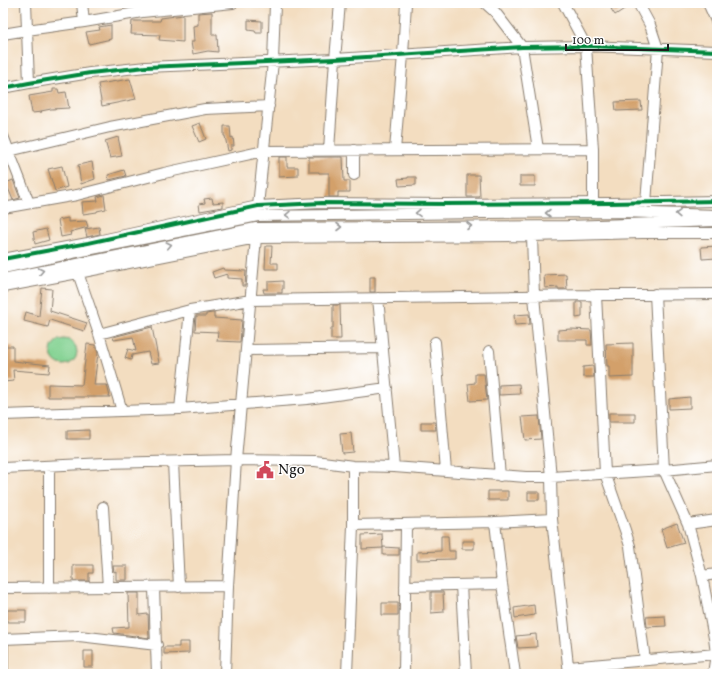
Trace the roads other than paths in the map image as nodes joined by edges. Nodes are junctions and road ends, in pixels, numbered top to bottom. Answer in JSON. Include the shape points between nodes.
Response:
{"nodes":[{"id":1,"x":26,"y":3,"type":"edge"},
{"id":2,"x":82,"y":3,"type":"edge"},
{"id":3,"x":232,"y":3,"type":"edge"},
{"id":4,"x":275,"y":3,"type":"edge"},
{"id":5,"x":340,"y":3,"type":"edge"},
{"id":6,"x":406,"y":3,"type":"edge"},
{"id":7,"x":485,"y":3,"type":"edge"},
{"id":8,"x":563,"y":3,"type":"edge"},
{"id":9,"x":638,"y":3,"type":"edge"},
{"id":10,"x":708,"y":3,"type":"edge"},
{"id":11,"x":142,"y":7,"type":"edge"},
{"id":12,"x":84,"y":22,"type":"junction"},
{"id":13,"x":717,"y":24,"type":"edge"},
{"id":14,"x":27,"y":30,"type":"junction"},
{"id":15,"x":3,"y":34,"type":"edge"},
{"id":16,"x":586,"y":46,"type":"junction"},
{"id":17,"x":522,"y":47,"type":"junction"},
{"id":18,"x":658,"y":49,"type":"junction"},
{"id":19,"x":717,"y":51,"type":"edge"},
{"id":20,"x":403,"y":55,"type":"junction"},
{"id":21,"x":335,"y":59,"type":"junction"},
{"id":22,"x":273,"y":62,"type":"junction"},
{"id":23,"x":29,"y":83,"type":"junction"},
{"id":24,"x":3,"y":88,"type":"edge"},
{"id":25,"x":269,"y":106,"type":"junction"},
{"id":26,"x":3,"y":136,"type":"edge"},
{"id":27,"x":538,"y":149,"type":"junction"},
{"id":28,"x":593,"y":149,"type":"junction"},
{"id":29,"x":329,"y":150,"type":"junction"},
{"id":30,"x":354,"y":150,"type":"junction"},
{"id":31,"x":395,"y":150,"type":"junction"},
{"id":32,"x":9,"y":151,"type":"junction"},
{"id":33,"x":264,"y":151,"type":"junction"},
{"id":34,"x":354,"y":175,"type":"dead end"},
{"id":35,"x":717,"y":200,"type":"edge"},
{"id":36,"x":29,"y":203,"type":"junction"},
{"id":37,"x":322,"y":203,"type":"junction"},
{"id":38,"x":593,"y":203,"type":"junction"},
{"id":39,"x":646,"y":203,"type":"junction"},
{"id":40,"x":258,"y":206,"type":"junction"},
{"id":41,"x":3,"y":208,"type":"edge"},
{"id":42,"x":322,"y":214,"type":"junction"},
{"id":43,"x":717,"y":215,"type":"edge"},
{"id":44,"x":717,"y":221,"type":"edge"},
{"id":45,"x":717,"y":233,"type":"edge"},
{"id":46,"x":532,"y":236,"type":"junction"},
{"id":47,"x":256,"y":238,"type":"junction"},
{"id":48,"x":3,"y":259,"type":"edge"},
{"id":49,"x":3,"y":268,"type":"edge"},
{"id":50,"x":78,"y":273,"type":"junction"},
{"id":51,"x":3,"y":278,"type":"edge"},
{"id":52,"x":3,"y":287,"type":"edge"},
{"id":53,"x":655,"y":294,"type":"junction"},
{"id":54,"x":717,"y":294,"type":"edge"},
{"id":55,"x":596,"y":295,"type":"junction"},
{"id":56,"x":534,"y":296,"type":"junction"},
{"id":57,"x":378,"y":298,"type":"junction"},
{"id":58,"x":251,"y":300,"type":"junction"},
{"id":59,"x":190,"y":310,"type":"junction"},
{"id":60,"x":99,"y":334,"type":"junction"},
{"id":61,"x":435,"y":342,"type":"dead end"},
{"id":62,"x":383,"y":348,"type":"junction"},
{"id":63,"x":246,"y":350,"type":"junction"},
{"id":64,"x":489,"y":351,"type":"dead end"},
{"id":65,"x":387,"y":388,"type":"junction"},
{"id":66,"x":241,"y":404,"type":"junction"},
{"id":67,"x":180,"y":409,"type":"junction"},
{"id":68,"x":122,"y":411,"type":"junction"},
{"id":69,"x":3,"y":415,"type":"edge"},
{"id":70,"x":236,"y":460,"type":"junction"},
{"id":71,"x":173,"y":462,"type":"junction"},
{"id":72,"x":717,"y":465,"type":"edge"},
{"id":73,"x":49,"y":466,"type":"junction"},
{"id":74,"x":353,"y":466,"type":"junction"},
{"id":75,"x":394,"y":467,"type":"junction"},
{"id":76,"x":3,"y":468,"type":"edge"},
{"id":77,"x":664,"y":470,"type":"junction"},
{"id":78,"x":446,"y":471,"type":"junction"},
{"id":79,"x":605,"y":473,"type":"junction"},
{"id":80,"x":500,"y":476,"type":"junction"},
{"id":81,"x":551,"y":477,"type":"junction"},
{"id":82,"x":103,"y":507,"type":"dead end"},
{"id":83,"x":552,"y":519,"type":"junction"},
{"id":84,"x":717,"y":520,"type":"edge"},
{"id":85,"x":495,"y":522,"type":"junction"},
{"id":86,"x":688,"y":524,"type":"junction"},
{"id":87,"x":353,"y":525,"type":"junction"},
{"id":88,"x":406,"y":525,"type":"junction"},
{"id":89,"x":717,"y":574,"type":"edge"},
{"id":90,"x":702,"y":576,"type":"junction"},
{"id":91,"x":502,"y":584,"type":"junction"},
{"id":92,"x":461,"y":585,"type":"junction"},
{"id":93,"x":228,"y":586,"type":"junction"},
{"id":94,"x":405,"y":586,"type":"junction"},
{"id":95,"x":179,"y":587,"type":"junction"},
{"id":96,"x":3,"y":588,"type":"edge"},
{"id":97,"x":49,"y":588,"type":"junction"},
{"id":98,"x":108,"y":588,"type":"junction"},
{"id":99,"x":154,"y":588,"type":"junction"},
{"id":100,"x":3,"y":638,"type":"edge"},
{"id":101,"x":715,"y":638,"type":"edge"},
{"id":102,"x":157,"y":645,"type":"junction"},
{"id":103,"x":716,"y":654,"type":"junction"},
{"id":104,"x":645,"y":660,"type":"junction"},
{"id":105,"x":3,"y":668,"type":"edge"},
{"id":106,"x":569,"y":671,"type":"edge"},
{"id":107,"x":3,"y":674,"type":"edge"},
{"id":108,"x":157,"y":674,"type":"edge"},
{"id":109,"x":225,"y":674,"type":"edge"},
{"id":110,"x":347,"y":674,"type":"edge"},
{"id":111,"x":404,"y":674,"type":"edge"},
{"id":112,"x":466,"y":674,"type":"edge"},
{"id":113,"x":515,"y":674,"type":"edge"},
{"id":114,"x":713,"y":674,"type":"edge"}],
"edges":[{"from":1,"to":14,"type":"street"},
{"from":2,"to":12,"type":"street"},
{"from":3,"to":11,"type":"street"},
{"from":4,"to":22,"type":"street"},
{"from":5,"to":21,"type":"street"},
{"from":6,"to":20,"type":"street"},
{"from":7,"to":17,"type":"street"},
{"from":8,"to":16,"type":"street"},
{"from":9,"to":18,"type":"street","via":[[650,25]]},
{"from":10,"to":13,"type":"street"},
{"from":11,"to":12,"type":"street"},
{"from":12,"to":14,"type":"street"},
{"from":14,"to":15,"type":"street"},
{"from":14,"to":23,"type":"street"},
{"from":16,"to":17,"type":"street"},
{"from":16,"to":18,"type":"street"},
{"from":16,"to":28,"type":"street"},
{"from":17,"to":20,"type":"street"},
{"from":17,"to":27,"type":"street"},
{"from":18,"to":19,"type":"street"},
{"from":18,"to":39,"type":"street"},
{"from":20,"to":21,"type":"street"},
{"from":20,"to":31,"type":"street"},
{"from":21,"to":22,"type":"street"},
{"from":21,"to":29,"type":"street"},
{"from":22,"to":23,"type":"street","via":[[146,67]]},
{"from":22,"to":25,"type":"street"},
{"from":23,"to":24,"type":"street"},
{"from":25,"to":32,"type":"street","via":[[205,109],[110,127]]},
{"from":25,"to":33,"type":"street"},
{"from":26,"to":32,"type":"street"},
{"from":27,"to":28,"type":"street"},
{"from":27,"to":31,"type":"street"},
{"from":28,"to":38,"type":"street"},
{"from":29,"to":30,"type":"street"},
{"from":29,"to":33,"type":"street"},
{"from":30,"to":31,"type":"street"},
{"from":30,"to":34,"type":"street"},
{"from":32,"to":36,"type":"street"},
{"from":33,"to":36,"type":"street","via":[[77,195]]},
{"from":33,"to":40,"type":"street"},
{"from":35,"to":39,"type":"street"},
{"from":36,"to":41,"type":"street"},
{"from":37,"to":38,"type":"street"},
{"from":37,"to":40,"type":"street"},
{"from":37,"to":42,"type":"street"},
{"from":38,"to":39,"type":"street"},
{"from":40,"to":48,"type":"street"},
{"from":43,"to":42,"type":"street","one_way":true,"via":[[620,212]]},
{"from":42,"to":49,"type":"street","one_way":true,"via":[[258,216]]},
{"from":51,"to":44,"type":"street","one_way":true,"via":[[256,228],[568,226]]},
{"from":45,"to":46,"type":"street"},
{"from":46,"to":47,"type":"street"},
{"from":46,"to":56,"type":"street"},
{"from":47,"to":50,"type":"street"},
{"from":47,"to":58,"type":"street"},
{"from":50,"to":52,"type":"street"},
{"from":50,"to":60,"type":"street"},
{"from":53,"to":54,"type":"street"},
{"from":53,"to":55,"type":"street"},
{"from":53,"to":77,"type":"street"},
{"from":55,"to":56,"type":"street"},
{"from":55,"to":79,"type":"street"},
{"from":56,"to":57,"type":"street"},
{"from":56,"to":81,"type":"street"},
{"from":57,"to":58,"type":"street"},
{"from":57,"to":62,"type":"street"},
{"from":58,"to":59,"type":"street"},
{"from":58,"to":63,"type":"street"},
{"from":59,"to":60,"type":"street"},
{"from":59,"to":67,"type":"street"},
{"from":60,"to":68,"type":"street"},
{"from":61,"to":78,"type":"street"},
{"from":62,"to":63,"type":"street"},
{"from":62,"to":65,"type":"street"},
{"from":63,"to":66,"type":"street"},
{"from":64,"to":80,"type":"street"},
{"from":65,"to":66,"type":"street","via":[[307,399]]},
{"from":65,"to":75,"type":"street"},
{"from":66,"to":67,"type":"street"},
{"from":66,"to":70,"type":"street"},
{"from":67,"to":68,"type":"street"},
{"from":68,"to":69,"type":"street"},
{"from":70,"to":71,"type":"street"},
{"from":70,"to":74,"type":"street","via":[[316,461]]},
{"from":70,"to":93,"type":"street"},
{"from":71,"to":73,"type":"street"},
{"from":71,"to":95,"type":"street"},
{"from":72,"to":77,"type":"street"},
{"from":73,"to":76,"type":"street"},
{"from":73,"to":97,"type":"street"},
{"from":74,"to":75,"type":"street"},
{"from":74,"to":87,"type":"street"},
{"from":75,"to":78,"type":"street"},
{"from":77,"to":79,"type":"street"},
{"from":77,"to":86,"type":"street"},
{"from":78,"to":80,"type":"street"},
{"from":79,"to":81,"type":"street"},
{"from":79,"to":104,"type":"street","via":[[630,546]]},
{"from":80,"to":81,"type":"street"},
{"from":81,"to":83,"type":"street"},
{"from":82,"to":98,"type":"street"},
{"from":83,"to":85,"type":"street"},
{"from":83,"to":106,"type":"street"},
{"from":84,"to":86,"type":"street"},
{"from":85,"to":88,"type":"street"},
{"from":85,"to":91,"type":"street"},
{"from":86,"to":90,"type":"street"},
{"from":87,"to":88,"type":"street"},
{"from":87,"to":110,"type":"street"},
{"from":88,"to":94,"type":"street"},
{"from":89,"to":90,"type":"street"},
{"from":90,"to":101,"type":"street"},
{"from":91,"to":92,"type":"street"},
{"from":91,"to":113,"type":"street"},
{"from":92,"to":94,"type":"street"},
{"from":92,"to":112,"type":"street"},
{"from":93,"to":95,"type":"street"},
{"from":93,"to":109,"type":"street"},
{"from":94,"to":111,"type":"street"},
{"from":95,"to":99,"type":"street"},
{"from":96,"to":97,"type":"street"},
{"from":97,"to":98,"type":"street"},
{"from":98,"to":99,"type":"street"},
{"from":99,"to":102,"type":"street"},
{"from":100,"to":102,"type":"street","via":[[79,636]]},
{"from":100,"to":105,"type":"street"},
{"from":101,"to":103,"type":"street"},
{"from":102,"to":108,"type":"street"},
{"from":103,"to":104,"type":"street"},
{"from":103,"to":114,"type":"street"},
{"from":104,"to":106,"type":"street"},
{"from":105,"to":107,"type":"street"}]}
